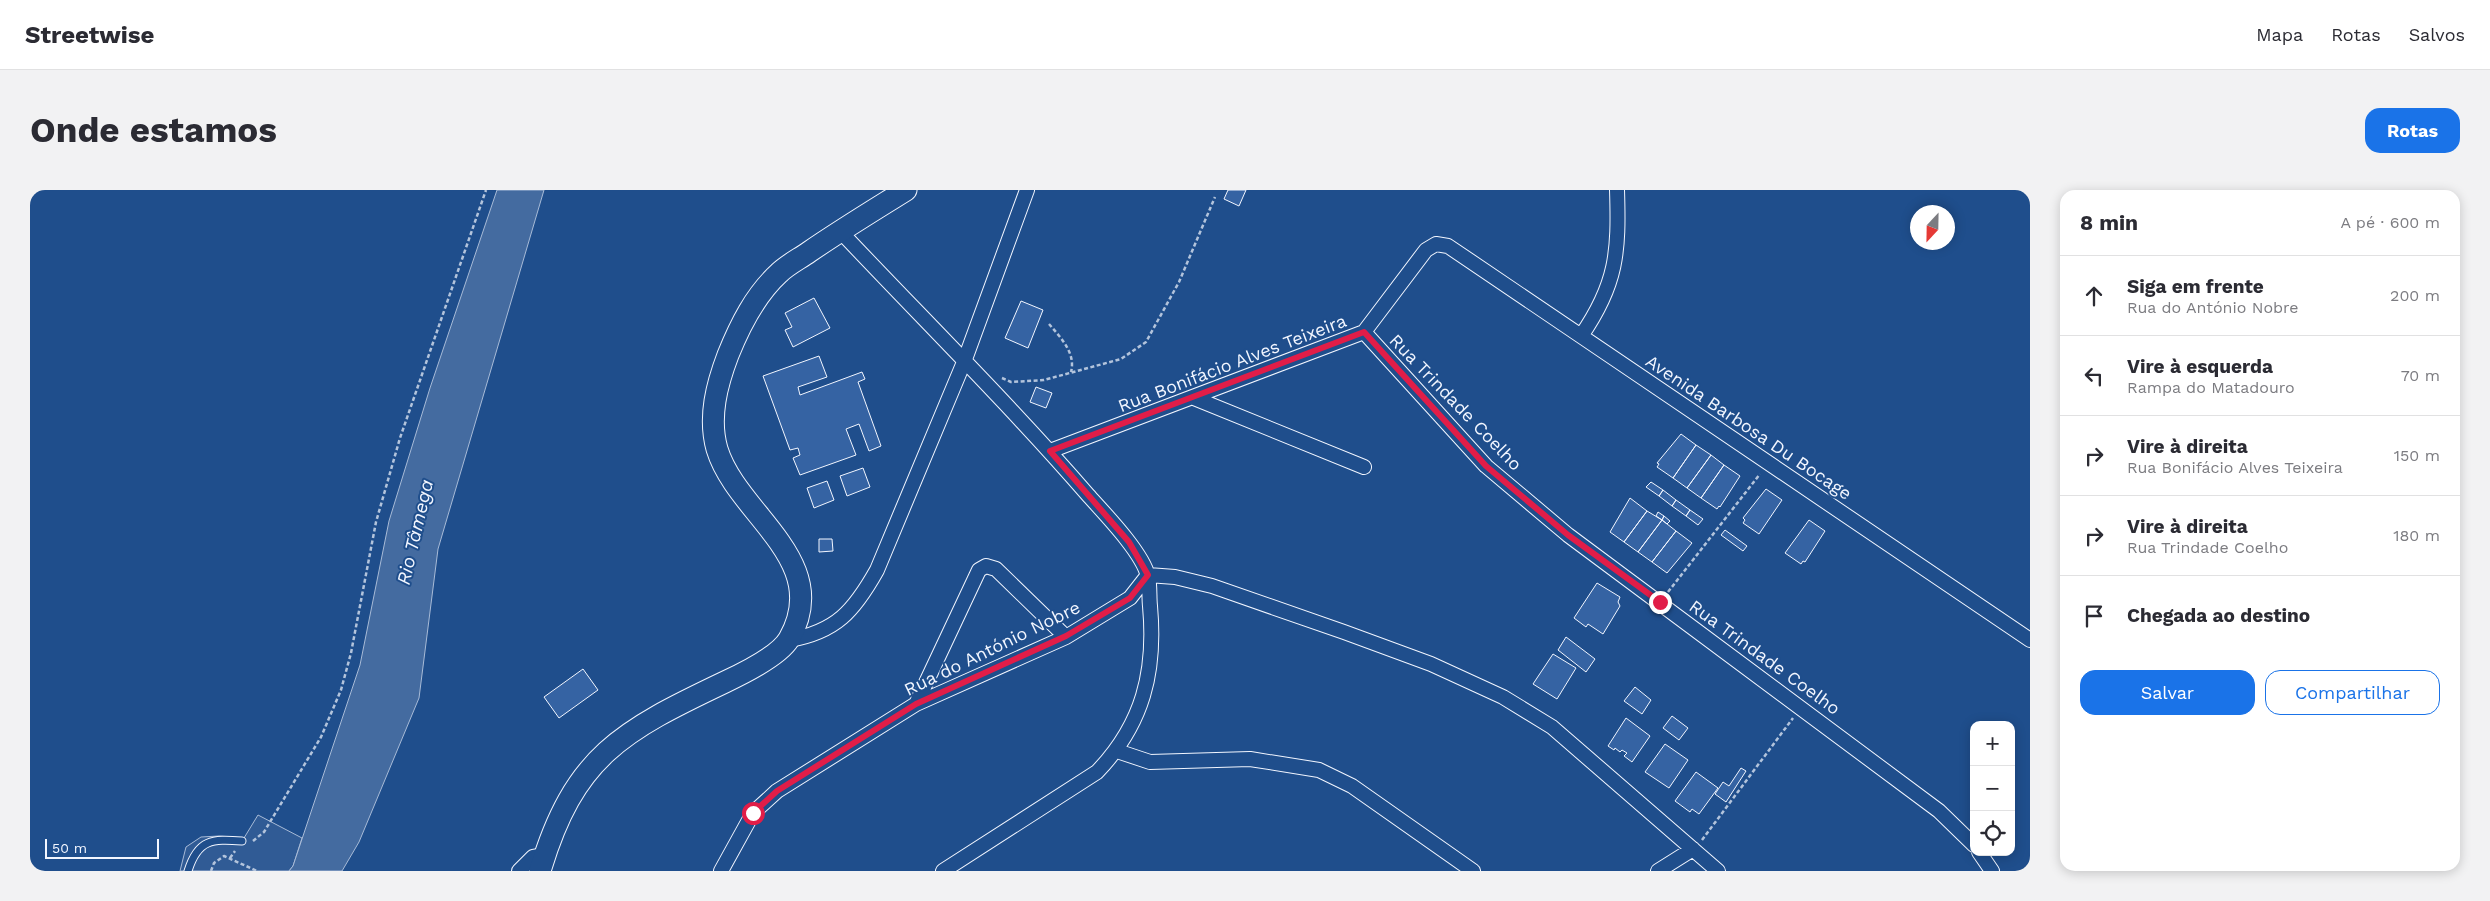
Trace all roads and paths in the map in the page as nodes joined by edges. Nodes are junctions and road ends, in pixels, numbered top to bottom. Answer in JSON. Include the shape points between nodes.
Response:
{"nodes":[{"id":1,"x":486,"y":190,"type":"edge"},
{"id":2,"x":906,"y":190,"type":"edge"},
{"id":3,"x":1027,"y":190,"type":"edge"},
{"id":4,"x":1617,"y":190,"type":"edge"},
{"id":5,"x":1215,"y":197,"type":"dead end"},
{"id":6,"x":840,"y":231,"type":"junction"},
{"id":7,"x":1448,"y":246,"type":"joint"},
{"id":8,"x":1049,"y":324,"type":"dead end"},
{"id":9,"x":1364,"y":332,"type":"junction"},
{"id":10,"x":1581,"y":336,"type":"junction"},
{"id":11,"x":964,"y":362,"type":"junction"},
{"id":12,"x":1071,"y":372,"type":"junction"},
{"id":13,"x":995,"y":375,"type":"dead end"},
{"id":14,"x":1194,"y":398,"type":"junction"},
{"id":15,"x":1050,"y":451,"type":"junction"},
{"id":16,"x":1769,"y":463,"type":"junction"},
{"id":17,"x":1364,"y":467,"type":"dead end"},
{"id":18,"x":1148,"y":575,"type":"junction"},
{"id":19,"x":1660,"y":602,"type":"junction"},
{"id":20,"x":1066,"y":636,"type":"junction"},
{"id":21,"x":789,"y":640,"type":"junction"},
{"id":22,"x":2030,"y":640,"type":"edge"},
{"id":23,"x":916,"y":704,"type":"junction"},
{"id":24,"x":1801,"y":707,"type":"junction"},
{"id":25,"x":1117,"y":751,"type":"junction"},
{"id":26,"x":242,"y":841,"type":"junction"},
{"id":27,"x":1970,"y":841,"type":"edge"},
{"id":28,"x":1693,"y":848,"type":"junction"},
{"id":29,"x":1982,"y":856,"type":"edge"},
{"id":30,"x":230,"y":858,"type":"junction"},
{"id":31,"x":543,"y":863,"type":"edge"},
{"id":32,"x":188,"y":871,"type":"edge"},
{"id":33,"x":212,"y":871,"type":"edge"},
{"id":34,"x":257,"y":871,"type":"edge"},
{"id":35,"x":519,"y":871,"type":"edge"},
{"id":36,"x":721,"y":871,"type":"edge"},
{"id":37,"x":943,"y":871,"type":"edge"},
{"id":38,"x":1473,"y":871,"type":"edge"},
{"id":39,"x":1658,"y":871,"type":"edge"},
{"id":40,"x":1718,"y":871,"type":"edge"},
{"id":41,"x":1992,"y":871,"type":"edge"}],
"edges":[{"from":1,"to":26,"type":"path","via":[[400,438],[376,522],[341,690],[321,737],[264,832],[255,841]]},
{"from":2,"to":6,"type":"main road"},
{"from":3,"to":11,"type":"street"},
{"from":4,"to":10,"type":"street","via":[[1616,256],[1611,282]]},
{"from":5,"to":12,"type":"path","via":[[1179,282],[1146,342],[1121,359]]},
{"from":6,"to":11,"type":"street"},
{"from":6,"to":21,"type":"main road","via":[[779,272],[753,303],[719,377],[713,410],[717,449],[732,480],[789,554],[801,583],[800,610]]},
{"from":7,"to":9,"type":"street","name":"Rua Bonifácio Alves Teixeira","via":[[1436,244],[1426,250]]},
{"from":7,"to":10,"type":"street","name":"Avenida Barbosa Du Bocage"},
{"from":8,"to":12,"type":"path","via":[[1066,345],[1073,363]]},
{"from":9,"to":14,"type":"street","name":"Rua Bonifácio Alves Teixeira"},
{"from":9,"to":19,"type":"street","name":"Rua Trindade Coelho","via":[[1486,466],[1568,535]]},
{"from":10,"to":16,"type":"street","name":"Avenida Barbosa Du Bocage"},
{"from":11,"to":15,"type":"street"},
{"from":11,"to":21,"type":"street","via":[[885,553],[866,590],[843,618],[830,628],[805,638]]},
{"from":12,"to":13,"type":"path","via":[[1044,380],[1011,382]]},
{"from":14,"to":15,"type":"street","name":"Rua Bonifácio Alves Teixeira"},
{"from":14,"to":17,"type":"street"},
{"from":15,"to":18,"type":"street","via":[[1129,542]]},
{"from":16,"to":19,"type":"path"},
{"from":16,"to":22,"type":"street","name":"Avenida Barbosa Du Bocage"},
{"from":18,"to":20,"type":"street","name":"Rua do António Nobre","via":[[1130,598]]},
{"from":18,"to":25,"type":"street","via":[[1152,633],[1148,682],[1136,716]]},
{"from":18,"to":28,"type":"street","via":[[1175,577],[1212,586],[1431,664],[1503,698],[1552,727]]},
{"from":19,"to":24,"type":"street","name":"Rua Trindade Coelho"},
{"from":20,"to":23,"type":"street","name":"Rua do António Nobre"},
{"from":20,"to":23,"type":"street","via":[[996,569],[986,566],[979,570]]},
{"from":21,"to":31,"type":"main road","via":[[756,667],[659,713],[620,738],[589,768],[566,802]]},
{"from":23,"to":36,"type":"street","name":"Rua do António Nobre","via":[[777,791],[753,813]]},
{"from":24,"to":27,"type":"street","name":"Rua Trindade Coelho","via":[[1939,811]]},
{"from":24,"to":28,"type":"path"},
{"from":25,"to":37,"type":"street","via":[[1097,772]]},
{"from":25,"to":38,"type":"street","via":[[1150,762],[1250,759],[1319,770],[1352,786]]},
{"from":26,"to":30,"type":"path"},
{"from":26,"to":32,"type":"lane","via":[[214,840],[204,844]]},
{"from":28,"to":39,"type":"street"},
{"from":28,"to":40,"type":"street"},
{"from":29,"to":41,"type":"street"},
{"from":30,"to":33,"type":"path","via":[[219,858]]},
{"from":30,"to":34,"type":"path"},
{"from":31,"to":35,"type":"street","via":[[533,857]]}]}
